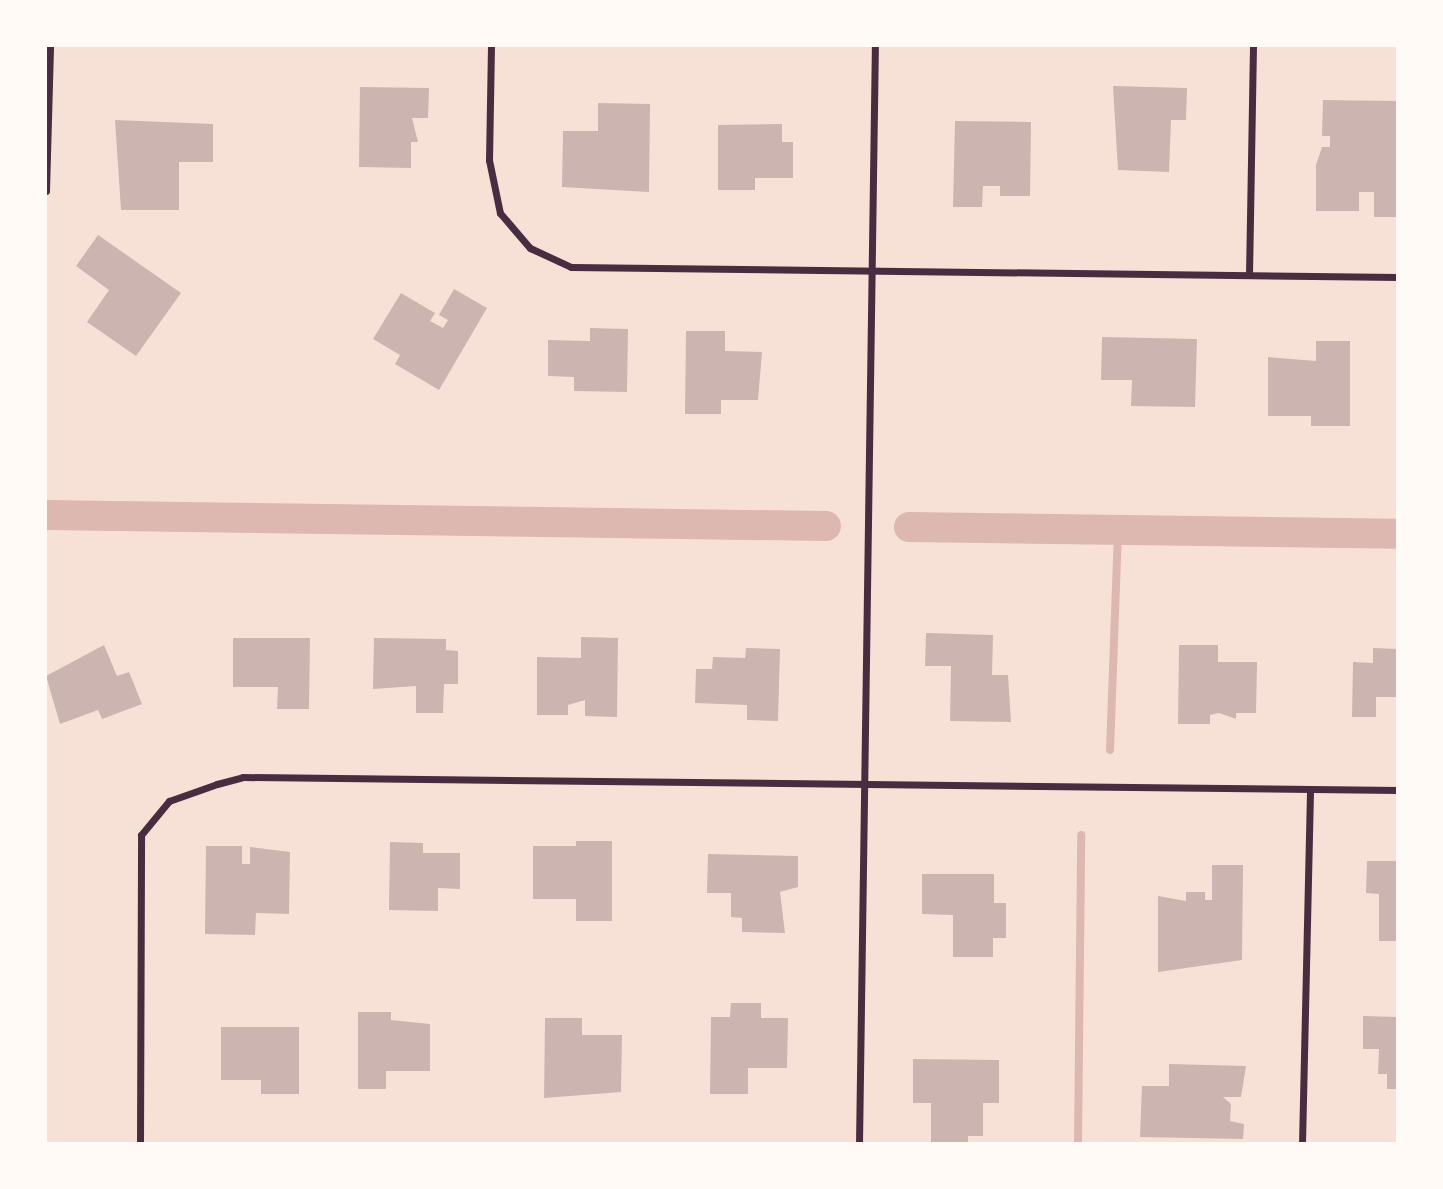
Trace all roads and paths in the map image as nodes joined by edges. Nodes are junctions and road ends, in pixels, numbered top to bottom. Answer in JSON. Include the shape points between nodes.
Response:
{"nodes":[{"id":1,"x":50,"y":46,"type":"edge"},
{"id":2,"x":491,"y":46,"type":"edge"},
{"id":3,"x":875,"y":46,"type":"edge"},
{"id":4,"x":1253,"y":46,"type":"edge"},
{"id":5,"x":46,"y":191,"type":"edge"},
{"id":6,"x":871,"y":270,"type":"junction"},
{"id":7,"x":1248,"y":275,"type":"junction"},
{"id":8,"x":1398,"y":277,"type":"edge"},
{"id":9,"x":864,"y":786,"type":"junction"},
{"id":10,"x":1310,"y":789,"type":"junction"},
{"id":11,"x":1398,"y":790,"type":"edge"},
{"id":12,"x":140,"y":1143,"type":"edge"},
{"id":13,"x":859,"y":1143,"type":"edge"},
{"id":14,"x":1302,"y":1143,"type":"edge"}],
"edges":[{"from":1,"to":5,"type":"street"},
{"from":2,"to":6,"type":"street","via":[[489,160],[499,213],[530,248],[571,267]]},
{"from":3,"to":6,"type":"street"},
{"from":4,"to":7,"type":"street"},
{"from":6,"to":7,"type":"street"},
{"from":6,"to":9,"type":"street"},
{"from":7,"to":8,"type":"street"},
{"from":9,"to":10,"type":"street"},
{"from":9,"to":12,"type":"street","via":[[243,777],[169,801],[141,835]]},
{"from":9,"to":13,"type":"street"},
{"from":10,"to":11,"type":"street"},
{"from":10,"to":14,"type":"street"}]}
